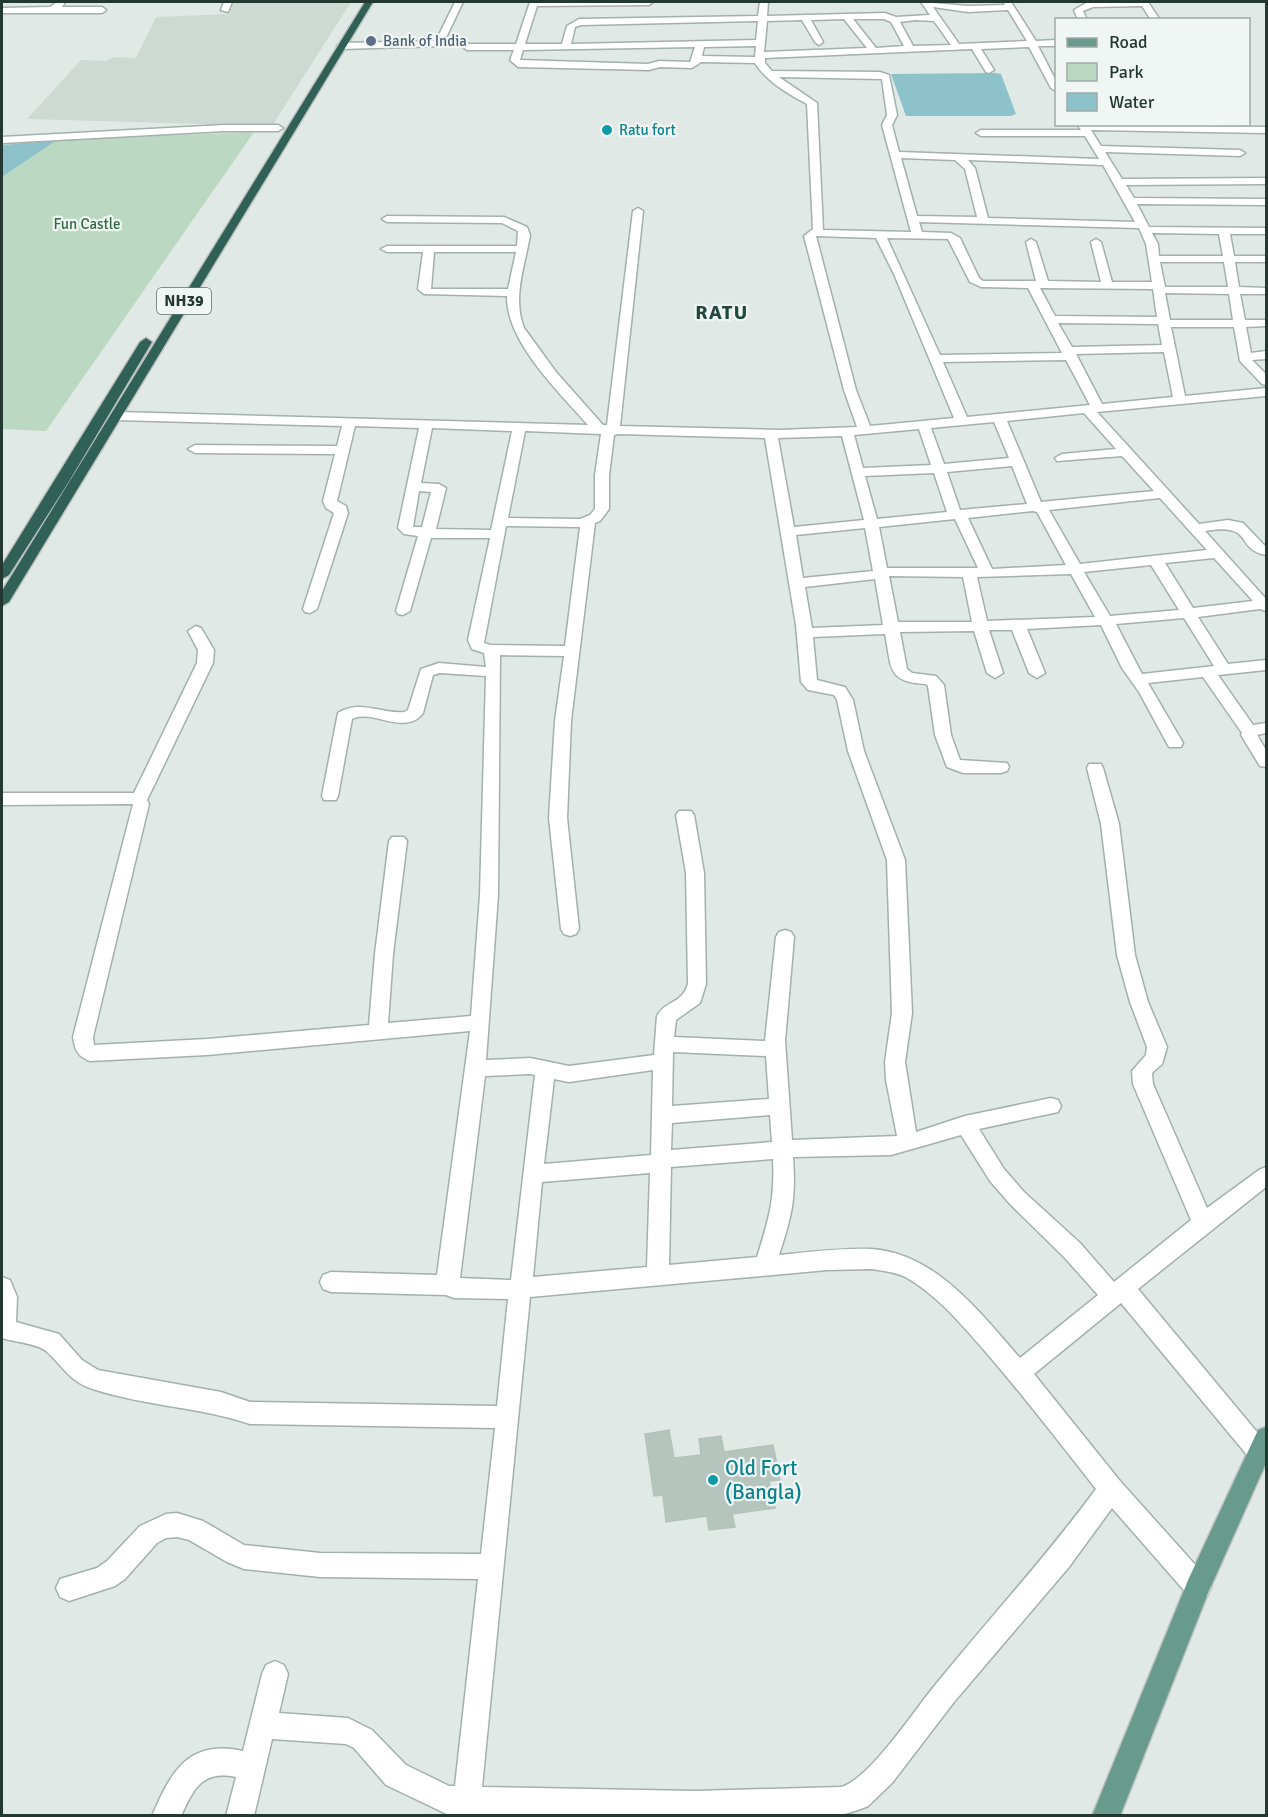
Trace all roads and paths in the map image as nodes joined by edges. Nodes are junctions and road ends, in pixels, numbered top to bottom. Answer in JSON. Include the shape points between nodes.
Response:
{"nodes":[{"id":1,"x":61,"y":2,"type":"edge"},
{"id":2,"x":359,"y":2,"type":"edge"},
{"id":3,"x":369,"y":2,"type":"edge"},
{"id":4,"x":459,"y":2,"type":"edge"},
{"id":5,"x":650,"y":2,"type":"edge"},
{"id":6,"x":764,"y":2,"type":"edge"},
{"id":7,"x":926,"y":2,"type":"edge"},
{"id":8,"x":1145,"y":2,"type":"edge"},
{"id":9,"x":534,"y":3,"type":"edge"},
{"id":10,"x":1009,"y":4,"type":"edge"},
{"id":11,"x":54,"y":9,"type":"junction"},
{"id":12,"x":102,"y":10,"type":"dead end"},
{"id":13,"x":2,"y":11,"type":"edge"},
{"id":14,"x":847,"y":17,"type":"junction"},
{"id":15,"x":764,"y":18,"type":"junction"},
{"id":16,"x":805,"y":18,"type":"junction"},
{"id":17,"x":935,"y":18,"type":"junction"},
{"id":18,"x":1082,"y":18,"type":"edge"},
{"id":19,"x":1155,"y":18,"type":"edge"},
{"id":20,"x":896,"y":20,"type":"junction"},
{"id":21,"x":819,"y":42,"type":"dead end"},
{"id":22,"x":1055,"y":43,"type":"edge"},
{"id":23,"x":1033,"y":44,"type":"junction"},
{"id":24,"x":700,"y":45,"type":"junction"},
{"id":25,"x":341,"y":46,"type":"junction"},
{"id":26,"x":956,"y":46,"type":"junction"},
{"id":27,"x":975,"y":46,"type":"junction"},
{"id":28,"x":466,"y":47,"type":"dead end"},
{"id":29,"x":518,"y":47,"type":"junction"},
{"id":30,"x":566,"y":47,"type":"junction"},
{"id":31,"x":909,"y":48,"type":"junction"},
{"id":32,"x":872,"y":49,"type":"junction"},
{"id":33,"x":760,"y":53,"type":"junction"},
{"id":34,"x":697,"y":59,"type":"junction"},
{"id":35,"x":843,"y":63,"type":"junction"},
{"id":36,"x":989,"y":70,"type":"dead end"},
{"id":37,"x":768,"y":74,"type":"junction"},
{"id":38,"x":1055,"y":86,"type":"edge"},
{"id":39,"x":1210,"y":127,"type":"edge"},
{"id":40,"x":278,"y":128,"type":"junction"},
{"id":41,"x":1085,"y":128,"type":"edge"},
{"id":42,"x":1266,"y":130,"type":"edge"},
{"id":43,"x":981,"y":133,"type":"dead end"},
{"id":44,"x":2,"y":140,"type":"edge"},
{"id":45,"x":1099,"y":149,"type":"junction"},
{"id":46,"x":1198,"y":150,"type":"junction"},
{"id":47,"x":1240,"y":153,"type":"dead end"},
{"id":48,"x":895,"y":155,"type":"junction"},
{"id":49,"x":959,"y":158,"type":"junction"},
{"id":50,"x":1113,"y":167,"type":"junction"},
{"id":51,"x":1266,"y":181,"type":"edge"},
{"id":52,"x":1120,"y":182,"type":"junction"},
{"id":53,"x":1210,"y":182,"type":"junction"},
{"id":54,"x":1131,"y":201,"type":"junction"},
{"id":55,"x":1266,"y":202,"type":"edge"},
{"id":56,"x":638,"y":211,"type":"dead end"},
{"id":57,"x":387,"y":219,"type":"dead end"},
{"id":58,"x":913,"y":219,"type":"junction"},
{"id":59,"x":984,"y":222,"type":"junction"},
{"id":60,"x":1145,"y":228,"type":"junction"},
{"id":61,"x":1224,"y":231,"type":"junction"},
{"id":62,"x":1266,"y":231,"type":"edge"},
{"id":63,"x":815,"y":233,"type":"junction"},
{"id":64,"x":880,"y":234,"type":"junction"},
{"id":65,"x":917,"y":235,"type":"junction"},
{"id":66,"x":1031,"y":242,"type":"dead end"},
{"id":67,"x":1096,"y":242,"type":"dead end"},
{"id":68,"x":387,"y":249,"type":"dead end"},
{"id":69,"x":429,"y":249,"type":"junction"},
{"id":70,"x":523,"y":249,"type":"junction"},
{"id":71,"x":1155,"y":259,"type":"junction"},
{"id":72,"x":1266,"y":259,"type":"edge"},
{"id":73,"x":1229,"y":260,"type":"junction"},
{"id":74,"x":1037,"y":284,"type":"junction"},
{"id":75,"x":1107,"y":285,"type":"junction"},
{"id":76,"x":1160,"y":288,"type":"junction"},
{"id":77,"x":1234,"y":290,"type":"junction"},
{"id":78,"x":1266,"y":291,"type":"edge"},
{"id":79,"x":515,"y":293,"type":"junction"},
{"id":80,"x":1051,"y":319,"type":"junction"},
{"id":81,"x":1164,"y":322,"type":"junction"},
{"id":82,"x":1240,"y":323,"type":"junction"},
{"id":83,"x":1266,"y":323,"type":"edge"},
{"id":84,"x":1169,"y":348,"type":"junction"},
{"id":85,"x":1069,"y":353,"type":"junction"},
{"id":86,"x":1266,"y":356,"type":"edge"},
{"id":87,"x":1246,"y":357,"type":"junction"},
{"id":88,"x":936,"y":359,"type":"junction"},
{"id":89,"x":1266,"y":381,"type":"edge"},
{"id":90,"x":1261,"y":392,"type":"edge"},
{"id":91,"x":1180,"y":400,"type":"junction"},
{"id":92,"x":1266,"y":405,"type":"edge"},
{"id":93,"x":1092,"y":409,"type":"junction"},
{"id":94,"x":117,"y":416,"type":"junction"},
{"id":95,"x":999,"y":418,"type":"junction"},
{"id":96,"x":962,"y":421,"type":"junction"},
{"id":97,"x":349,"y":423,"type":"junction"},
{"id":98,"x":426,"y":425,"type":"junction"},
{"id":99,"x":924,"y":425,"type":"junction"},
{"id":100,"x":519,"y":428,"type":"junction"},
{"id":101,"x":865,"y":430,"type":"junction"},
{"id":102,"x":607,"y":431,"type":"junction"},
{"id":103,"x":847,"y":432,"type":"junction"},
{"id":104,"x":771,"y":434,"type":"junction"},
{"id":105,"x":195,"y":449,"type":"dead end"},
{"id":106,"x":341,"y":450,"type":"junction"},
{"id":107,"x":1125,"y":452,"type":"junction"},
{"id":108,"x":1062,"y":458,"type":"dead end"},
{"id":109,"x":1017,"y":462,"type":"junction"},
{"id":110,"x":939,"y":469,"type":"junction"},
{"id":111,"x":858,"y":472,"type":"junction"},
{"id":112,"x":412,"y":487,"type":"junction"},
{"id":113,"x":1163,"y":494,"type":"junction"},
{"id":114,"x":1038,"y":508,"type":"junction"},
{"id":115,"x":958,"y":515,"type":"junction"},
{"id":116,"x":588,"y":521,"type":"junction"},
{"id":117,"x":871,"y":522,"type":"junction"},
{"id":118,"x":499,"y":528,"type":"junction"},
{"id":119,"x":1194,"y":529,"type":"junction"},
{"id":120,"x":430,"y":532,"type":"junction"},
{"id":121,"x":788,"y":532,"type":"junction"},
{"id":122,"x":1266,"y":551,"type":"edge"},
{"id":123,"x":1217,"y":553,"type":"junction"},
{"id":124,"x":1156,"y":561,"type":"junction"},
{"id":125,"x":1076,"y":569,"type":"junction"},
{"id":126,"x":882,"y":573,"type":"junction"},
{"id":127,"x":969,"y":573,"type":"junction"},
{"id":128,"x":987,"y":573,"type":"junction"},
{"id":129,"x":2,"y":575,"type":"edge"},
{"id":130,"x":797,"y":583,"type":"junction"},
{"id":131,"x":2,"y":602,"type":"edge"},
{"id":132,"x":1265,"y":605,"type":"edge"},
{"id":133,"x":310,"y":609,"type":"dead end"},
{"id":134,"x":404,"y":611,"type":"dead end"},
{"id":135,"x":1190,"y":615,"type":"junction"},
{"id":136,"x":1106,"y":621,"type":"junction"},
{"id":137,"x":980,"y":626,"type":"junction"},
{"id":138,"x":1018,"y":626,"type":"junction"},
{"id":139,"x":890,"y":628,"type":"junction"},
{"id":140,"x":196,"y":631,"type":"dead end"},
{"id":141,"x":805,"y":633,"type":"junction"},
{"id":142,"x":490,"y":650,"type":"junction"},
{"id":143,"x":572,"y":651,"type":"junction"},
{"id":144,"x":1266,"y":665,"type":"edge"},
{"id":145,"x":1224,"y":670,"type":"junction"},
{"id":146,"x":494,"y":672,"type":"junction"},
{"id":147,"x":1208,"y":672,"type":"junction"},
{"id":148,"x":995,"y":673,"type":"dead end"},
{"id":149,"x":1037,"y":673,"type":"dead end"},
{"id":150,"x":1137,"y":679,"type":"junction"},
{"id":151,"x":1266,"y":728,"type":"edge"},
{"id":152,"x":1250,"y":732,"type":"junction"},
{"id":153,"x":1175,"y":743,"type":"dead end"},
{"id":154,"x":1266,"y":762,"type":"edge"},
{"id":155,"x":1001,"y":767,"type":"dead end"},
{"id":156,"x":1095,"y":768,"type":"dead end"},
{"id":157,"x":330,"y":796,"type":"dead end"},
{"id":158,"x":2,"y":799,"type":"edge"},
{"id":159,"x":138,"y":800,"type":"junction"},
{"id":160,"x":685,"y":815,"type":"dead end"},
{"id":161,"x":398,"y":841,"type":"dead end"},
{"id":162,"x":570,"y":929,"type":"dead end"},
{"id":163,"x":785,"y":937,"type":"dead end"},
{"id":164,"x":479,"y":1023,"type":"junction"},
{"id":165,"x":378,"y":1031,"type":"junction"},
{"id":166,"x":775,"y":1049,"type":"junction"},
{"id":167,"x":664,"y":1053,"type":"junction"},
{"id":168,"x":474,"y":1069,"type":"junction"},
{"id":169,"x":545,"y":1070,"type":"junction"},
{"id":170,"x":778,"y":1106,"type":"junction"},
{"id":171,"x":1051,"y":1106,"type":"dead end"},
{"id":172,"x":663,"y":1115,"type":"junction"},
{"id":173,"x":964,"y":1124,"type":"junction"},
{"id":174,"x":908,"y":1143,"type":"junction"},
{"id":175,"x":782,"y":1150,"type":"junction"},
{"id":176,"x":661,"y":1161,"type":"junction"},
{"id":177,"x":532,"y":1174,"type":"junction"},
{"id":178,"x":1266,"y":1176,"type":"edge"},
{"id":179,"x":1203,"y":1224,"type":"junction"},
{"id":180,"x":765,"y":1266,"type":"junction"},
{"id":181,"x":658,"y":1276,"type":"junction"},
{"id":182,"x":332,"y":1282,"type":"dead end"},
{"id":183,"x":451,"y":1285,"type":"junction"},
{"id":184,"x":2,"y":1287,"type":"edge"},
{"id":185,"x":517,"y":1289,"type":"junction"},
{"id":186,"x":1118,"y":1292,"type":"junction"},
{"id":187,"x":1018,"y":1373,"type":"junction"},
{"id":188,"x":507,"y":1417,"type":"junction"},
{"id":189,"x":1263,"y":1445,"type":"edge"},
{"id":190,"x":1112,"y":1489,"type":"junction"},
{"id":191,"x":490,"y":1567,"type":"junction"},
{"id":192,"x":1198,"y":1587,"type":"junction"},
{"id":193,"x":69,"y":1588,"type":"dead end"},
{"id":194,"x":275,"y":1674,"type":"dead end"},
{"id":195,"x":263,"y":1725,"type":"junction"},
{"id":196,"x":253,"y":1767,"type":"junction"},
{"id":197,"x":466,"y":1809,"type":"edge"},
{"id":198,"x":758,"y":1810,"type":"edge"},
{"id":199,"x":166,"y":1815,"type":"edge"},
{"id":200,"x":240,"y":1815,"type":"edge"},
{"id":201,"x":1106,"y":1815,"type":"edge"}],
"edges":[{"from":1,"to":11,"type":"street"},
{"from":2,"to":40,"type":"highway","number":"NH39"},
{"from":3,"to":25,"type":"highway","number":"NH39"},
{"from":4,"to":25,"type":"street","via":[[439,44]]},
{"from":5,"to":9,"type":"street"},
{"from":6,"to":15,"type":"street"},
{"from":7,"to":10,"type":"street","via":[[968,9]]},
{"from":7,"to":17,"type":"street"},
{"from":8,"to":18,"type":"street","via":[[1091,4],[1078,10]]},
{"from":8,"to":19,"type":"street"},
{"from":9,"to":29,"type":"street"},
{"from":10,"to":23,"type":"street"},
{"from":11,"to":12,"type":"street"},
{"from":11,"to":13,"type":"street"},
{"from":14,"to":16,"type":"street"},
{"from":14,"to":20,"type":"street","via":[[885,16]]},
{"from":14,"to":32,"type":"street"},
{"from":15,"to":16,"type":"street"},
{"from":15,"to":30,"type":"street","via":[[579,22],[571,26]]},
{"from":15,"to":33,"type":"street"},
{"from":16,"to":21,"type":"street"},
{"from":17,"to":20,"type":"street","via":[[915,16]]},
{"from":17,"to":26,"type":"street"},
{"from":20,"to":31,"type":"street"},
{"from":22,"to":23,"type":"street"},
{"from":23,"to":27,"type":"street"},
{"from":23,"to":38,"type":"street"},
{"from":24,"to":30,"type":"street"},
{"from":24,"to":33,"type":"street"},
{"from":24,"to":34,"type":"street"},
{"from":25,"to":94,"type":"highway","number":"NH39"},
{"from":26,"to":27,"type":"street"},
{"from":26,"to":31,"type":"street"},
{"from":27,"to":36,"type":"street"},
{"from":28,"to":29,"type":"street"},
{"from":29,"to":30,"type":"street"},
{"from":29,"to":34,"type":"street","via":[[515,60],[521,64],[649,67],[692,65]]},
{"from":31,"to":32,"type":"street"},
{"from":32,"to":35,"type":"street"},
{"from":33,"to":34,"type":"street"},
{"from":33,"to":35,"type":"street"},
{"from":33,"to":37,"type":"street"},
{"from":35,"to":37,"type":"street"},
{"from":35,"to":48,"type":"street","via":[[886,77],[892,115],[887,125]]},
{"from":37,"to":63,"type":"street","via":[[812,103],[818,220]]},
{"from":39,"to":41,"type":"street"},
{"from":39,"to":42,"type":"street"},
{"from":40,"to":44,"type":"street"},
{"from":40,"to":129,"type":"highway","number":"NH39"},
{"from":41,"to":43,"type":"street"},
{"from":41,"to":45,"type":"street"},
{"from":45,"to":46,"type":"street"},
{"from":45,"to":50,"type":"street"},
{"from":46,"to":47,"type":"street"},
{"from":46,"to":53,"type":"street"},
{"from":48,"to":49,"type":"street"},
{"from":48,"to":58,"type":"street"},
{"from":49,"to":50,"type":"street"},
{"from":49,"to":59,"type":"street","via":[[970,168]]},
{"from":50,"to":52,"type":"street"},
{"from":51,"to":53,"type":"street"},
{"from":52,"to":53,"type":"street"},
{"from":52,"to":54,"type":"street"},
{"from":54,"to":55,"type":"street"},
{"from":54,"to":60,"type":"street"},
{"from":56,"to":102,"type":"street"},
{"from":57,"to":70,"type":"street","via":[[504,220],[523,229]]},
{"from":58,"to":59,"type":"street"},
{"from":58,"to":65,"type":"street"},
{"from":59,"to":60,"type":"street"},
{"from":60,"to":61,"type":"street"},
{"from":60,"to":71,"type":"street"},
{"from":61,"to":62,"type":"street"},
{"from":61,"to":73,"type":"street"},
{"from":63,"to":64,"type":"street"},
{"from":63,"to":101,"type":"street","via":[[809,238],[850,390]]},
{"from":64,"to":65,"type":"street"},
{"from":64,"to":88,"type":"street"},
{"from":65,"to":74,"type":"street","via":[[954,238],[978,283]]},
{"from":66,"to":74,"type":"street"},
{"from":67,"to":75,"type":"street"},
{"from":68,"to":69,"type":"street"},
{"from":69,"to":70,"type":"street"},
{"from":69,"to":79,"type":"street","via":[[425,291]]},
{"from":70,"to":79,"type":"street"},
{"from":71,"to":73,"type":"street"},
{"from":71,"to":76,"type":"street"},
{"from":72,"to":73,"type":"street"},
{"from":73,"to":77,"type":"street"},
{"from":74,"to":75,"type":"street"},
{"from":74,"to":80,"type":"street"},
{"from":75,"to":76,"type":"street"},
{"from":76,"to":77,"type":"street"},
{"from":76,"to":81,"type":"street"},
{"from":77,"to":78,"type":"street"},
{"from":77,"to":82,"type":"street"},
{"from":79,"to":102,"type":"street","via":[[514,317],[519,327],[548,370]]},
{"from":80,"to":81,"type":"street"},
{"from":80,"to":85,"type":"street"},
{"from":81,"to":82,"type":"street"},
{"from":81,"to":84,"type":"street"},
{"from":82,"to":83,"type":"street"},
{"from":82,"to":87,"type":"street"},
{"from":84,"to":85,"type":"street"},
{"from":84,"to":91,"type":"street"},
{"from":85,"to":88,"type":"street"},
{"from":85,"to":93,"type":"street"},
{"from":86,"to":87,"type":"street"},
{"from":87,"to":89,"type":"street"},
{"from":88,"to":96,"type":"street"},
{"from":90,"to":91,"type":"street"},
{"from":90,"to":92,"type":"street"},
{"from":91,"to":93,"type":"street"},
{"from":93,"to":95,"type":"street"},
{"from":93,"to":107,"type":"street"},
{"from":94,"to":97,"type":"street"},
{"from":94,"to":131,"type":"highway","number":"NH39"},
{"from":95,"to":96,"type":"street"},
{"from":95,"to":109,"type":"street"},
{"from":96,"to":99,"type":"street"},
{"from":97,"to":98,"type":"street"},
{"from":97,"to":106,"type":"street"},
{"from":98,"to":100,"type":"street"},
{"from":98,"to":112,"type":"street"},
{"from":99,"to":101,"type":"street"},
{"from":99,"to":110,"type":"street"},
{"from":100,"to":102,"type":"street"},
{"from":100,"to":118,"type":"street"},
{"from":101,"to":103,"type":"street"},
{"from":102,"to":104,"type":"street"},
{"from":102,"to":116,"type":"street","via":[[602,509]]},
{"from":103,"to":104,"type":"street"},
{"from":103,"to":111,"type":"street"},
{"from":104,"to":121,"type":"street"},
{"from":105,"to":106,"type":"street"},
{"from":106,"to":133,"type":"street","via":[[330,501],[341,513]]},
{"from":107,"to":108,"type":"street"},
{"from":107,"to":113,"type":"street"},
{"from":109,"to":110,"type":"street"},
{"from":109,"to":114,"type":"street"},
{"from":110,"to":111,"type":"street"},
{"from":110,"to":115,"type":"street"},
{"from":111,"to":117,"type":"street"},
{"from":112,"to":120,"type":"street","via":[[405,528]]},
{"from":112,"to":120,"type":"street","via":[[439,488]]},
{"from":113,"to":114,"type":"street"},
{"from":113,"to":119,"type":"street"},
{"from":114,"to":115,"type":"street"},
{"from":114,"to":125,"type":"street"},
{"from":115,"to":117,"type":"street"},
{"from":115,"to":128,"type":"street"},
{"from":116,"to":118,"type":"street"},
{"from":116,"to":143,"type":"street"},
{"from":117,"to":121,"type":"street"},
{"from":117,"to":126,"type":"street"},
{"from":118,"to":120,"type":"street"},
{"from":118,"to":142,"type":"street","via":[[476,640],[477,646]]},
{"from":119,"to":122,"type":"street","via":[[1236,525],[1259,549]]},
{"from":119,"to":123,"type":"street"},
{"from":120,"to":134,"type":"street","via":[[423,539]]},
{"from":121,"to":130,"type":"street"},
{"from":123,"to":124,"type":"street"},
{"from":123,"to":132,"type":"street"},
{"from":124,"to":125,"type":"street"},
{"from":124,"to":135,"type":"street"},
{"from":125,"to":128,"type":"street"},
{"from":125,"to":136,"type":"street"},
{"from":126,"to":127,"type":"street"},
{"from":126,"to":130,"type":"street"},
{"from":126,"to":139,"type":"street"},
{"from":127,"to":128,"type":"street"},
{"from":127,"to":137,"type":"street"},
{"from":130,"to":141,"type":"street"},
{"from":132,"to":135,"type":"street"},
{"from":135,"to":136,"type":"street"},
{"from":135,"to":145,"type":"street"},
{"from":136,"to":138,"type":"street"},
{"from":136,"to":150,"type":"street"},
{"from":137,"to":138,"type":"street"},
{"from":137,"to":139,"type":"street"},
{"from":137,"to":148,"type":"street"},
{"from":138,"to":149,"type":"street"},
{"from":139,"to":141,"type":"street"},
{"from":139,"to":155,"type":"street","via":[[902,674],[930,679],[936,685],[943,735],[953,763],[963,767]]},
{"from":140,"to":159,"type":"street","via":[[206,650],[205,663]]},
{"from":141,"to":174,"type":"street","via":[[809,682],[839,691],[845,700],[856,751],[896,860],[902,1013],[895,1062]]},
{"from":142,"to":143,"type":"street"},
{"from":142,"to":146,"type":"street"},
{"from":143,"to":162,"type":"street","via":[[563,721],[558,818]]},
{"from":144,"to":145,"type":"street"},
{"from":145,"to":147,"type":"street"},
{"from":146,"to":157,"type":"street","via":[[439,668],[426,672],[415,713],[405,718],[358,711],[347,714]]},
{"from":146,"to":164,"type":"street","via":[[487,932]]},
{"from":147,"to":150,"type":"street"},
{"from":147,"to":152,"type":"street"},
{"from":150,"to":153,"type":"street"},
{"from":151,"to":152,"type":"street"},
{"from":152,"to":154,"type":"street"},
{"from":156,"to":179,"type":"street","via":[[1110,824],[1126,956],[1157,1047],[1155,1058],[1142,1071],[1143,1084]]},
{"from":158,"to":159,"type":"street"},
{"from":159,"to":165,"type":"street","via":[[140,813],[83,1037],[85,1050],[99,1053],[207,1047]]},
{"from":160,"to":167,"type":"street","via":[[694,873],[696,993],[667,1016]]},
{"from":161,"to":165,"type":"street"},
{"from":163,"to":166,"type":"street"},
{"from":164,"to":165,"type":"street"},
{"from":164,"to":168,"type":"street"},
{"from":166,"to":167,"type":"street"},
{"from":166,"to":170,"type":"street"},
{"from":167,"to":169,"type":"street","via":[[569,1074]]},
{"from":167,"to":172,"type":"street"},
{"from":168,"to":169,"type":"street","via":[[530,1066]]},
{"from":168,"to":183,"type":"street","via":[[462,1187],[448,1272]]},
{"from":169,"to":177,"type":"street"},
{"from":170,"to":172,"type":"street"},
{"from":170,"to":175,"type":"street"},
{"from":171,"to":173,"type":"street"},
{"from":172,"to":176,"type":"street"},
{"from":173,"to":174,"type":"street"},
{"from":173,"to":186,"type":"street","via":[[1017,1198]]},
{"from":174,"to":175,"type":"street"},
{"from":175,"to":176,"type":"street"},
{"from":175,"to":180,"type":"street","via":[[783,1209]]},
{"from":176,"to":177,"type":"street"},
{"from":176,"to":181,"type":"street"},
{"from":177,"to":185,"type":"street"},
{"from":178,"to":179,"type":"street"},
{"from":179,"to":186,"type":"street"},
{"from":180,"to":181,"type":"street"},
{"from":180,"to":187,"type":"street","via":[[872,1260],[915,1271],[970,1318]]},
{"from":181,"to":185,"type":"street"},
{"from":182,"to":183,"type":"street"},
{"from":183,"to":185,"type":"street","via":[[465,1289]]},
{"from":184,"to":188,"type":"street","via":[[6,1297],[4,1329],[51,1341],[74,1366],[97,1380],[221,1403],[250,1413]]},
{"from":185,"to":188,"type":"street","via":[[520,1302]]},
{"from":186,"to":187,"type":"street"},
{"from":186,"to":189,"type":"street"},
{"from":187,"to":190,"type":"street"},
{"from":188,"to":191,"type":"street"},
{"from":189,"to":192,"type":"main road"},
{"from":190,"to":192,"type":"street"},
{"from":190,"to":198,"type":"street","via":[[1060,1558],[858,1796]]},
{"from":191,"to":193,"type":"street","via":[[320,1565],[244,1557],[198,1531],[177,1525],[140,1541],[116,1570]]},
{"from":191,"to":197,"type":"street"},
{"from":192,"to":201,"type":"main road"},
{"from":194,"to":195,"type":"street"},
{"from":195,"to":196,"type":"street"},
{"from":195,"to":197,"type":"street","via":[[348,1731],[363,1739],[396,1775]]},
{"from":196,"to":199,"type":"street","via":[[216,1761],[201,1765],[183,1783]]},
{"from":196,"to":200,"type":"street"},
{"from":197,"to":198,"type":"street"}]}
